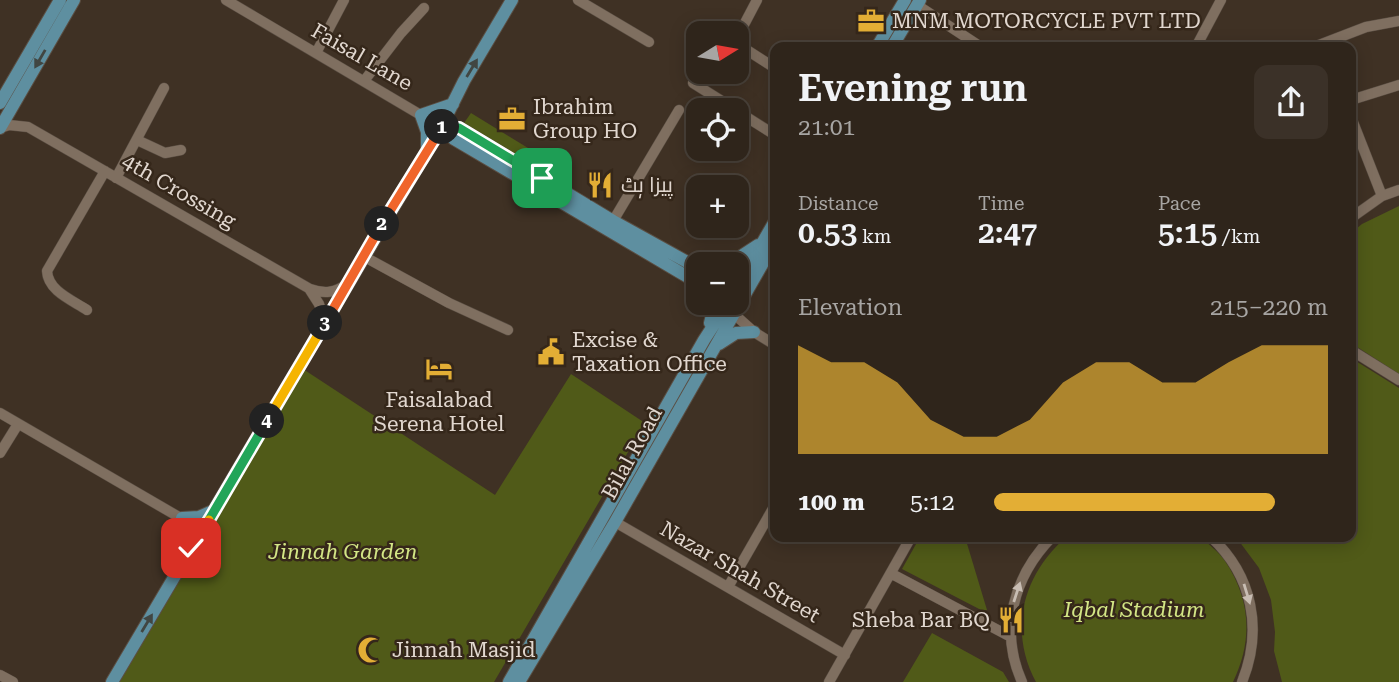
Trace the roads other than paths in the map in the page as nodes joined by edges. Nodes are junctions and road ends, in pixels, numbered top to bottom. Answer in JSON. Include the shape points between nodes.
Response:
{"nodes":[{"id":1,"x":60,"y":0,"type":"edge"},
{"id":2,"x":74,"y":0,"type":"edge"},
{"id":3,"x":226,"y":0,"type":"edge"},
{"id":4,"x":345,"y":0,"type":"edge"},
{"id":5,"x":512,"y":0,"type":"edge"},
{"id":6,"x":578,"y":0,"type":"edge"},
{"id":7,"x":757,"y":0,"type":"edge"},
{"id":8,"x":1222,"y":0,"type":"edge"},
{"id":9,"x":908,"y":2,"type":"edge"},
{"id":10,"x":424,"y":8,"type":"dead end"},
{"id":11,"x":746,"y":21,"type":"edge"},
{"id":12,"x":1399,"y":21,"type":"edge"},
{"id":13,"x":649,"y":42,"type":"dead end"},
{"id":14,"x":880,"y":42,"type":"edge"},
{"id":15,"x":894,"y":42,"type":"edge"},
{"id":16,"x":973,"y":42,"type":"edge"},
{"id":17,"x":1199,"y":42,"type":"edge"},
{"id":18,"x":1327,"y":42,"type":"edge"},
{"id":19,"x":749,"y":52,"type":"edge"},
{"id":20,"x":316,"y":53,"type":"junction"},
{"id":21,"x":770,"y":65,"type":"edge"},
{"id":22,"x":364,"y":81,"type":"junction"},
{"id":23,"x":695,"y":84,"type":"edge"},
{"id":24,"x":1399,"y":85,"type":"edge"},
{"id":25,"x":164,"y":88,"type":"dead end"},
{"id":26,"x":716,"y":98,"type":"edge"},
{"id":27,"x":1356,"y":98,"type":"edge"},
{"id":28,"x":16,"y":100,"type":"junction"},
{"id":29,"x":0,"y":103,"type":"edge"},
{"id":30,"x":453,"y":104,"type":"junction"},
{"id":31,"x":679,"y":110,"type":"dead end"},
{"id":32,"x":421,"y":115,"type":"junction"},
{"id":33,"x":749,"y":119,"type":"edge"},
{"id":34,"x":28,"y":127,"type":"junction"},
{"id":35,"x":441,"y":127,"type":"junction"},
{"id":36,"x":0,"y":128,"type":"edge"},
{"id":37,"x":1356,"y":130,"type":"edge"},
{"id":38,"x":770,"y":132,"type":"edge"},
{"id":39,"x":137,"y":140,"type":"junction"},
{"id":40,"x":181,"y":150,"type":"dead end"},
{"id":41,"x":427,"y":150,"type":"junction"},
{"id":42,"x":105,"y":171,"type":"junction"},
{"id":43,"x":116,"y":178,"type":"junction"},
{"id":44,"x":1399,"y":190,"type":"edge"},
{"id":45,"x":1382,"y":196,"type":"junction"},
{"id":46,"x":1356,"y":214,"type":"edge"},
{"id":47,"x":613,"y":221,"type":"junction"},
{"id":48,"x":770,"y":241,"type":"edge"},
{"id":49,"x":749,"y":253,"type":"edge"},
{"id":50,"x":363,"y":256,"type":"junction"},
{"id":51,"x":686,"y":261,"type":"edge"},
{"id":52,"x":749,"y":270,"type":"edge"},
{"id":53,"x":686,"y":276,"type":"edge"},
{"id":54,"x":749,"y":281,"type":"edge"},
{"id":55,"x":347,"y":284,"type":"junction"},
{"id":56,"x":310,"y":289,"type":"junction"},
{"id":57,"x":87,"y":310,"type":"dead end"},
{"id":58,"x":722,"y":315,"type":"edge"},
{"id":59,"x":736,"y":315,"type":"edge"},
{"id":60,"x":325,"y":323,"type":"junction"},
{"id":61,"x":508,"y":330,"type":"dead end"},
{"id":62,"x":754,"y":332,"type":"junction"},
{"id":63,"x":770,"y":342,"type":"edge"},
{"id":64,"x":709,"y":344,"type":"junction"},
{"id":65,"x":1356,"y":353,"type":"edge"},
{"id":66,"x":1399,"y":380,"type":"edge"},
{"id":67,"x":0,"y":413,"type":"edge"},
{"id":68,"x":18,"y":424,"type":"junction"},
{"id":69,"x":0,"y":453,"type":"edge"},
{"id":70,"x":215,"y":510,"type":"junction"},
{"id":71,"x":770,"y":514,"type":"edge"},
{"id":72,"x":182,"y":518,"type":"junction"},
{"id":73,"x":615,"y":522,"type":"junction"},
{"id":74,"x":203,"y":531,"type":"junction"},
{"id":75,"x":908,"y":542,"type":"edge"},
{"id":76,"x":1048,"y":542,"type":"edge"},
{"id":77,"x":1215,"y":542,"type":"edge"},
{"id":78,"x":191,"y":548,"type":"junction"},
{"id":79,"x":892,"y":574,"type":"junction"},
{"id":80,"x":728,"y":587,"type":"junction"},
{"id":81,"x":1011,"y":637,"type":"junction"},
{"id":82,"x":845,"y":655,"type":"junction"},
{"id":83,"x":0,"y":675,"type":"edge"},
{"id":84,"x":12,"y":682,"type":"edge"},
{"id":85,"x":112,"y":682,"type":"edge"},
{"id":86,"x":509,"y":682,"type":"edge"},
{"id":87,"x":519,"y":682,"type":"edge"},
{"id":88,"x":829,"y":682,"type":"edge"},
{"id":89,"x":1023,"y":682,"type":"edge"},
{"id":90,"x":1242,"y":682,"type":"edge"}],
"edges":[{"from":1,"to":29,"type":"main road"},
{"from":2,"to":28,"type":"main road","one_way":true},
{"from":3,"to":20,"type":"street","name":"Faisal Lane"},
{"from":4,"to":20,"type":"street"},
{"from":30,"to":5,"type":"main road","one_way":true},
{"from":6,"to":13,"type":"street"},
{"from":7,"to":11,"type":"street"},
{"from":8,"to":17,"type":"street"},
{"from":9,"to":14,"type":"main road"},
{"from":9,"to":15,"type":"main road"},
{"from":9,"to":16,"type":"street"},
{"from":10,"to":22,"type":"street"},
{"from":12,"to":18,"type":"street"},
{"from":19,"to":21,"type":"street"},
{"from":20,"to":22,"type":"street","name":"Faisal Lane"},
{"from":22,"to":32,"type":"street","name":"Faisal Lane"},
{"from":23,"to":26,"type":"street"},
{"from":24,"to":27,"type":"street"},
{"from":25,"to":39,"type":"street"},
{"from":28,"to":34,"type":"street"},
{"from":28,"to":36,"type":"main road"},
{"from":30,"to":32,"type":"main road"},
{"from":30,"to":35,"type":"main road"},
{"from":31,"to":47,"type":"street"},
{"from":32,"to":35,"type":"street","name":"Faisal Lane"},
{"from":32,"to":41,"type":"main road"},
{"from":33,"to":38,"type":"street"},
{"from":34,"to":36,"type":"street"},
{"from":34,"to":42,"type":"street","name":"4th Crossing"},
{"from":35,"to":41,"type":"main road"},
{"from":35,"to":47,"type":"main road","name":"Faisal Lane","via":[[459,128]]},
{"from":35,"to":53,"type":"main road","name":"Faisal Lane","via":[[454,139]]},
{"from":37,"to":45,"type":"street"},
{"from":39,"to":40,"type":"street","via":[[165,153]]},
{"from":39,"to":43,"type":"street"},
{"from":41,"to":50,"type":"main road"},
{"from":42,"to":43,"type":"street","name":"4th Crossing"},
{"from":42,"to":57,"type":"street","via":[[47,271],[54,289]]},
{"from":43,"to":56,"type":"street","name":"4th Crossing"},
{"from":44,"to":45,"type":"street"},
{"from":45,"to":46,"type":"street"},
{"from":47,"to":51,"type":"main road","name":"Faisal Lane"},
{"from":48,"to":49,"type":"main road"},
{"from":48,"to":52,"type":"main road","name":"Bilal Road"},
{"from":48,"to":54,"type":"main road","name":"Bilal Road"},
{"from":50,"to":55,"type":"main road"},
{"from":50,"to":61,"type":"street"},
{"from":55,"to":56,"type":"street","via":[[325,292]]},
{"from":55,"to":60,"type":"main road"},
{"from":56,"to":60,"type":"street"},
{"from":58,"to":64,"type":"main road","name":"Bilal Road"},
{"from":59,"to":62,"type":"street"},
{"from":60,"to":70,"type":"main road"},
{"from":62,"to":63,"type":"street"},
{"from":62,"to":64,"type":"main road","via":[[736,332]]},
{"from":64,"to":73,"type":"main road","name":"Bilal Road"},
{"from":64,"to":86,"type":"main road","name":"Bilal Road"},
{"from":65,"to":66,"type":"street"},
{"from":67,"to":68,"type":"street"},
{"from":68,"to":69,"type":"street"},
{"from":68,"to":72,"type":"street"},
{"from":70,"to":72,"type":"main road"},
{"from":70,"to":74,"type":"main road"},
{"from":71,"to":80,"type":"street"},
{"from":72,"to":74,"type":"street"},
{"from":72,"to":78,"type":"main road"},
{"from":73,"to":80,"type":"street","name":"Nazar Shah Street"},
{"from":73,"to":87,"type":"main road","name":"Bilal Road"},
{"from":74,"to":78,"type":"main road"},
{"from":75,"to":79,"type":"street"},
{"from":81,"to":76,"type":"street","one_way":true,"via":[[1012,607],[1020,583]]},
{"from":77,"to":90,"type":"street","one_way":true,"via":[[1241,576],[1252,612],[1252,648]]},
{"from":85,"to":78,"type":"main road","one_way":true},
{"from":79,"to":81,"type":"street"},
{"from":79,"to":82,"type":"street"},
{"from":80,"to":82,"type":"street","name":"Nazar Shah Street"},
{"from":81,"to":89,"type":"street"},
{"from":82,"to":88,"type":"street"},
{"from":83,"to":84,"type":"street"}]}
